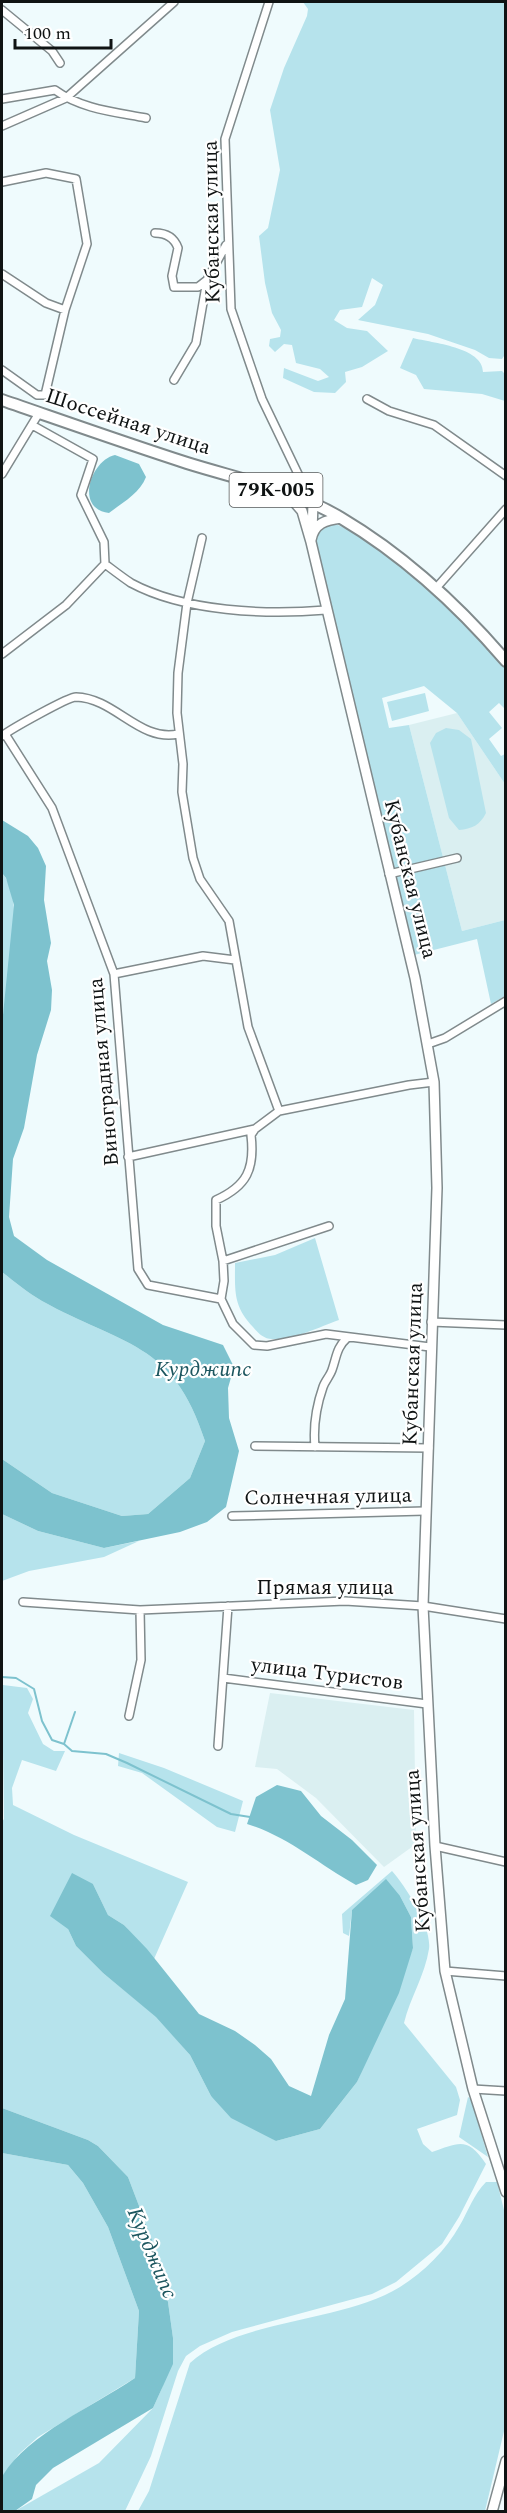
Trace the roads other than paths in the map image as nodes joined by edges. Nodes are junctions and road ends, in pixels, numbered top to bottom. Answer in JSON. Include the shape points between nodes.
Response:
{"nodes":[{"id":1,"x":174,"y":2,"type":"edge"},
{"id":2,"x":269,"y":2,"type":"edge"},
{"id":3,"x":2,"y":10,"type":"edge"},
{"id":4,"x":60,"y":63,"type":"dead end"},
{"id":5,"x":66,"y":98,"type":"junction"},
{"id":6,"x":2,"y":99,"type":"edge"},
{"id":7,"x":146,"y":118,"type":"dead end"},
{"id":8,"x":2,"y":126,"type":"edge"},
{"id":9,"x":2,"y":182,"type":"edge"},
{"id":10,"x":155,"y":233,"type":"dead end"},
{"id":11,"x":227,"y":243,"type":"junction"},
{"id":12,"x":2,"y":274,"type":"edge"},
{"id":13,"x":207,"y":280,"type":"junction"},
{"id":14,"x":65,"y":310,"type":"junction"},
{"id":15,"x":2,"y":370,"type":"edge"},
{"id":16,"x":174,"y":380,"type":"dead end"},
{"id":17,"x":367,"y":399,"type":"dead end"},
{"id":18,"x":2,"y":400,"type":"edge"},
{"id":19,"x":39,"y":412,"type":"junction"},
{"id":20,"x":32,"y":425,"type":"junction"},
{"id":21,"x":2,"y":474,"type":"edge"},
{"id":22,"x":506,"y":476,"type":"edge"},
{"id":23,"x":287,"y":493,"type":"junction"},
{"id":24,"x":313,"y":504,"type":"junction"},
{"id":25,"x":506,"y":509,"type":"edge"},
{"id":26,"x":341,"y":518,"type":"junction"},
{"id":27,"x":202,"y":538,"type":"dead end"},
{"id":28,"x":311,"y":542,"type":"junction"},
{"id":29,"x":105,"y":564,"type":"junction"},
{"id":30,"x":437,"y":587,"type":"junction"},
{"id":31,"x":186,"y":603,"type":"junction"},
{"id":32,"x":326,"y":610,"type":"junction"},
{"id":33,"x":2,"y":654,"type":"edge"},
{"id":34,"x":506,"y":661,"type":"edge"},
{"id":35,"x":178,"y":734,"type":"junction"},
{"id":36,"x":3,"y":735,"type":"edge"},
{"id":37,"x":457,"y":858,"type":"dead end"},
{"id":38,"x":389,"y":874,"type":"junction"},
{"id":39,"x":235,"y":960,"type":"junction"},
{"id":40,"x":114,"y":974,"type":"junction"},
{"id":41,"x":506,"y":1001,"type":"edge"},
{"id":42,"x":428,"y":1044,"type":"junction"},
{"id":43,"x":434,"y":1082,"type":"junction"},
{"id":44,"x":279,"y":1111,"type":"junction"},
{"id":45,"x":255,"y":1129,"type":"junction"},
{"id":46,"x":128,"y":1157,"type":"junction"},
{"id":47,"x":329,"y":1226,"type":"dead end"},
{"id":48,"x":222,"y":1261,"type":"junction"},
{"id":49,"x":221,"y":1299,"type":"junction"},
{"id":50,"x":431,"y":1322,"type":"junction"},
{"id":51,"x":506,"y":1325,"type":"edge"},
{"id":52,"x":348,"y":1337,"type":"junction"},
{"id":53,"x":430,"y":1347,"type":"junction"},
{"id":54,"x":255,"y":1446,"type":"dead end"},
{"id":55,"x":315,"y":1447,"type":"junction"},
{"id":56,"x":429,"y":1448,"type":"junction"},
{"id":57,"x":425,"y":1511,"type":"junction"},
{"id":58,"x":232,"y":1515,"type":"dead end"},
{"id":59,"x":23,"y":1602,"type":"dead end"},
{"id":60,"x":228,"y":1606,"type":"junction"},
{"id":61,"x":423,"y":1606,"type":"junction"},
{"id":62,"x":140,"y":1610,"type":"junction"},
{"id":63,"x":506,"y":1619,"type":"edge"},
{"id":64,"x":224,"y":1678,"type":"junction"},
{"id":65,"x":427,"y":1704,"type":"junction"},
{"id":66,"x":129,"y":1716,"type":"dead end"},
{"id":67,"x":218,"y":1746,"type":"dead end"},
{"id":68,"x":435,"y":1846,"type":"junction"},
{"id":69,"x":506,"y":1862,"type":"edge"},
{"id":70,"x":445,"y":1971,"type":"junction"},
{"id":71,"x":506,"y":1976,"type":"edge"},
{"id":72,"x":473,"y":2089,"type":"junction"},
{"id":73,"x":506,"y":2091,"type":"edge"},
{"id":74,"x":506,"y":2192,"type":"edge"},
{"id":75,"x":506,"y":2461,"type":"edge"},
{"id":76,"x":492,"y":2511,"type":"edge"}],
"edges":[{"from":1,"to":5,"type":"street"},
{"from":2,"to":11,"type":"street","name":"Кубанская улица","via":[[225,139]]},
{"from":3,"to":4,"type":"street","via":[[52,51]]},
{"from":5,"to":6,"type":"street","via":[[55,90]]},
{"from":5,"to":7,"type":"street"},
{"from":5,"to":8,"type":"street"},
{"from":9,"to":14,"type":"street","via":[[46,173],[76,179],[87,244]]},
{"from":10,"to":13,"type":"street","via":[[171,237],[178,248],[172,276],[174,287],[198,287]]},
{"from":11,"to":13,"type":"street"},
{"from":11,"to":24,"type":"street","name":"Кубанская улица","via":[[231,309],[262,399]]},
{"from":12,"to":14,"type":"street","via":[[46,303]]},
{"from":13,"to":16,"type":"street","via":[[200,333]]},
{"from":14,"to":15,"type":"street","via":[[45,395],[37,394]]},
{"from":17,"to":22,"type":"street","via":[[390,411],[434,424]]},
{"from":18,"to":19,"type":"main road","name":"Шоссейная улица","number":"79К-005"},
{"from":19,"to":20,"type":"street"},
{"from":19,"to":23,"type":"main road","name":"Шоссейная улица","number":"79К-005","via":[[111,439]]},
{"from":20,"to":21,"type":"street"},
{"from":20,"to":29,"type":"street","via":[[93,459],[81,495],[105,542]]},
{"from":23,"to":24,"type":"main road","name":"Шоссейная улица","number":"79К-005"},
{"from":23,"to":28,"type":"main road","via":[[302,511]]},
{"from":24,"to":26,"type":"main road","name":"Шоссейная улица","number":"79К-005"},
{"from":24,"to":28,"type":"main road"},
{"from":25,"to":30,"type":"street"},
{"from":26,"to":28,"type":"main road","via":[[319,525]]},
{"from":26,"to":30,"type":"main road","name":"Шоссейная улица","number":"79К-005"},
{"from":27,"to":31,"type":"street"},
{"from":28,"to":32,"type":"main road","name":"Кубанская улица"},
{"from":29,"to":31,"type":"street","via":[[132,583]]},
{"from":29,"to":33,"type":"street","via":[[66,605]]},
{"from":30,"to":34,"type":"main road","name":"Шоссейная улица","number":"79К-005"},
{"from":31,"to":32,"type":"street","via":[[238,610]]},
{"from":31,"to":35,"type":"street","via":[[178,673]]},
{"from":32,"to":38,"type":"main road","name":"Кубанская улица"},
{"from":35,"to":36,"type":"street","via":[[163,737],[100,702],[74,697]]},
{"from":35,"to":39,"type":"street","via":[[194,858],[200,879],[229,921]]},
{"from":36,"to":40,"type":"street","name":"Виноградная улица","via":[[52,808]]},
{"from":37,"to":38,"type":"street"},
{"from":38,"to":42,"type":"main road","name":"Кубанская улица"},
{"from":39,"to":40,"type":"street","via":[[203,956]]},
{"from":39,"to":44,"type":"street","via":[[248,1028]]},
{"from":40,"to":46,"type":"street","name":"Виноградная улица"},
{"from":41,"to":42,"type":"street","via":[[446,1038]]},
{"from":42,"to":43,"type":"main road","name":"Кубанская улица"},
{"from":43,"to":44,"type":"street"},
{"from":43,"to":50,"type":"main road","name":"Кубанская улица","via":[[437,1188]]},
{"from":44,"to":45,"type":"street"},
{"from":45,"to":46,"type":"street"},
{"from":45,"to":48,"type":"street","via":[[251,1135],[252,1164],[246,1178],[232,1193],[216,1200]]},
{"from":46,"to":49,"type":"street","name":"Виноградная улица","via":[[138,1269],[148,1285]]},
{"from":47,"to":48,"type":"street"},
{"from":48,"to":49,"type":"street"},
{"from":49,"to":52,"type":"street","via":[[232,1324],[254,1345],[267,1346],[311,1335]]},
{"from":50,"to":51,"type":"street"},
{"from":50,"to":53,"type":"main road","name":"Кубанская улица"},
{"from":52,"to":53,"type":"street"},
{"from":52,"to":55,"type":"street","via":[[339,1345],[320,1396],[313,1427]]},
{"from":53,"to":56,"type":"main road","name":"Кубанская улица"},
{"from":54,"to":55,"type":"street"},
{"from":55,"to":56,"type":"street"},
{"from":56,"to":57,"type":"main road","name":"Кубанская улица"},
{"from":57,"to":58,"type":"street","name":"Солнечная улица"},
{"from":57,"to":61,"type":"main road","name":"Кубанская улица"},
{"from":59,"to":62,"type":"street","name":"Прямая улица"},
{"from":60,"to":61,"type":"street","name":"Прямая улица","via":[[345,1601]]},
{"from":60,"to":62,"type":"street","name":"Прямая улица"},
{"from":60,"to":64,"type":"street","name":"Прямая улица"},
{"from":61,"to":63,"type":"street","name":"Прямая улица"},
{"from":61,"to":65,"type":"main road","name":"Кубанская улица"},
{"from":62,"to":66,"type":"street","via":[[141,1660]]},
{"from":64,"to":65,"type":"street","name":"улица Туристов"},
{"from":64,"to":67,"type":"street","name":"Прямая улица"},
{"from":65,"to":68,"type":"main road","name":"Кубанская улица"},
{"from":68,"to":69,"type":"street"},
{"from":68,"to":70,"type":"main road","name":"Кубанская улица"},
{"from":70,"to":71,"type":"street"},
{"from":70,"to":72,"type":"main road","name":"Кубанская улица"},
{"from":72,"to":73,"type":"street"},
{"from":72,"to":74,"type":"main road","name":"Кубанская улица"},
{"from":75,"to":76,"type":"main road"}]}
